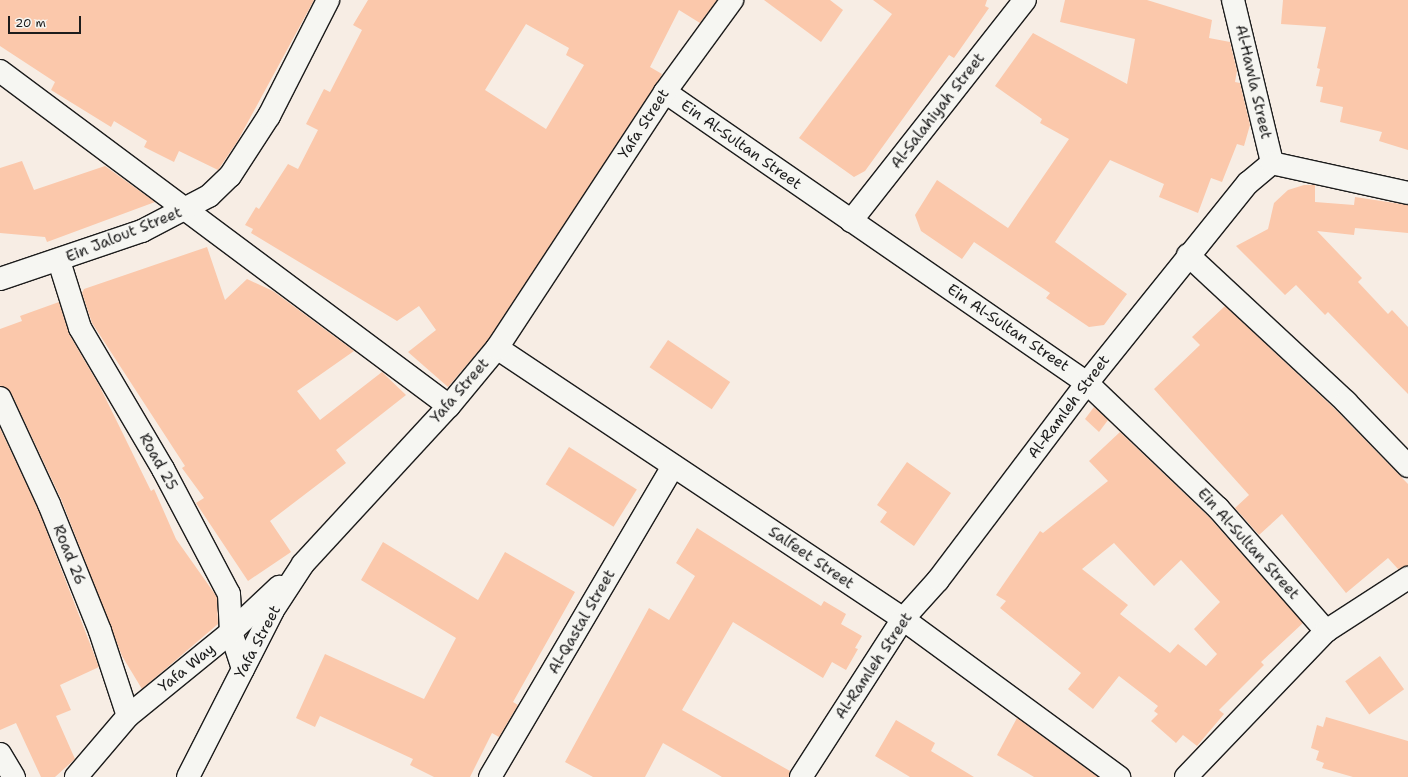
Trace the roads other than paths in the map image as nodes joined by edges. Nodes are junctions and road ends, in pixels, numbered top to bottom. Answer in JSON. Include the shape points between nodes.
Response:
{"nodes":[{"id":1,"x":328,"y":0,"type":"edge"},
{"id":2,"x":732,"y":0,"type":"edge"},
{"id":3,"x":1025,"y":0,"type":"edge"},
{"id":4,"x":1234,"y":0,"type":"edge"},
{"id":5,"x":0,"y":70,"type":"edge"},
{"id":6,"x":665,"y":92,"type":"junction"},
{"id":7,"x":1272,"y":164,"type":"junction"},
{"id":8,"x":1407,"y":190,"type":"edge"},
{"id":9,"x":188,"y":210,"type":"junction"},
{"id":10,"x":851,"y":221,"type":"junction"},
{"id":11,"x":1188,"y":255,"type":"junction"},
{"id":12,"x":59,"y":261,"type":"junction"},
{"id":13,"x":0,"y":279,"type":"edge"},
{"id":14,"x":497,"y":348,"type":"junction"},
{"id":15,"x":1087,"y":383,"type":"junction"},
{"id":16,"x":0,"y":398,"type":"edge"},
{"id":17,"x":449,"y":406,"type":"junction"},
{"id":18,"x":673,"y":466,"type":"junction"},
{"id":19,"x":1408,"y":466,"type":"edge"},
{"id":20,"x":302,"y":564,"type":"junction"},
{"id":21,"x":1408,"y":578,"type":"edge"},
{"id":22,"x":903,"y":619,"type":"junction"},
{"id":23,"x":1326,"y":631,"type":"junction"},
{"id":24,"x":231,"y":632,"type":"junction"},
{"id":25,"x":243,"y":669,"type":"junction"},
{"id":26,"x":128,"y":716,"type":"junction"},
{"id":27,"x":0,"y":754,"type":"edge"},
{"id":28,"x":14,"y":777,"type":"edge"},
{"id":29,"x":76,"y":777,"type":"edge"},
{"id":30,"x":188,"y":777,"type":"edge"},
{"id":31,"x":490,"y":777,"type":"edge"},
{"id":32,"x":801,"y":777,"type":"edge"},
{"id":33,"x":1119,"y":777,"type":"edge"},
{"id":34,"x":1186,"y":777,"type":"edge"}],
"edges":[{"from":1,"to":9,"type":"street","name":"Ein Jalout Street","via":[[269,116],[234,170],[209,196]]},
{"from":2,"to":6,"type":"street","name":"Yafa Street"},
{"from":3,"to":10,"type":"street","name":"Al-Salahiyah Street"},
{"from":4,"to":7,"type":"street","name":"Al-Hawla Street"},
{"from":5,"to":9,"type":"street"},
{"from":6,"to":10,"type":"street","name":"Ein Al-Sultan Street"},
{"from":6,"to":14,"type":"street","name":"Yafa Street"},
{"from":7,"to":8,"type":"street"},
{"from":7,"to":11,"type":"street","name":"Al-Ramleh Street","via":[[1248,183]]},
{"from":9,"to":12,"type":"street","name":"Ein Jalout Street"},
{"from":9,"to":17,"type":"street"},
{"from":10,"to":15,"type":"street","name":"Ein Al-Sultan Street"},
{"from":11,"to":15,"type":"street","name":"Al-Ramleh Street"},
{"from":11,"to":19,"type":"street","via":[[1346,402]]},
{"from":12,"to":13,"type":"street","name":"Ein Jalout Street"},
{"from":12,"to":24,"type":"street","name":"Road 25","via":[[80,328],[163,469],[229,594]]},
{"from":14,"to":17,"type":"street","name":"Yafa Street"},
{"from":14,"to":18,"type":"street","name":"Salfeet Street"},
{"from":15,"to":22,"type":"street","name":"Al-Ramleh Street","via":[[938,580]]},
{"from":15,"to":23,"type":"street","name":"Ein Al-Sultan Street","via":[[1218,508]]},
{"from":16,"to":26,"type":"street","name":"Road 26","via":[[49,504],[100,631]]},
{"from":17,"to":20,"type":"street","name":"Yafa Street"},
{"from":18,"to":22,"type":"street","name":"Salfeet Street"},
{"from":18,"to":31,"type":"street","name":"Al-Qastal Street"},
{"from":20,"to":24,"type":"street","name":"Yafa Way"},
{"from":20,"to":25,"type":"street","name":"Yafa Street"},
{"from":21,"to":23,"type":"street"},
{"from":22,"to":32,"type":"street","name":"Al-Ramleh Street"},
{"from":22,"to":33,"type":"street","name":"Salfeet Street"},
{"from":23,"to":34,"type":"street"},
{"from":24,"to":25,"type":"street","name":"Road 25"},
{"from":24,"to":26,"type":"street","name":"Yafa Way"},
{"from":25,"to":30,"type":"street","name":"Yafa Street"},
{"from":26,"to":29,"type":"street","name":"Yafa Way"},
{"from":27,"to":28,"type":"street"}]}
